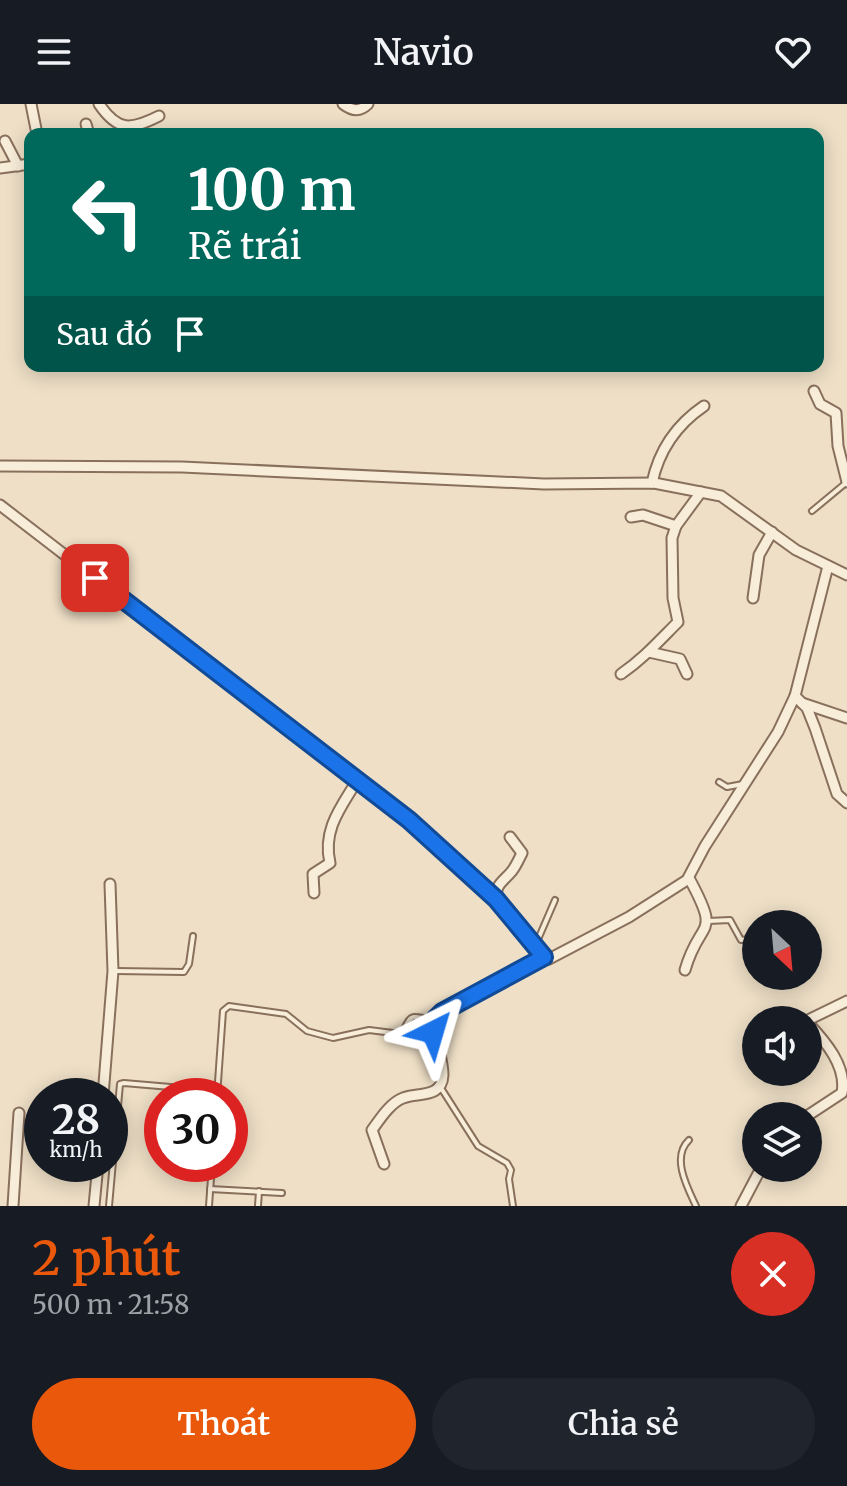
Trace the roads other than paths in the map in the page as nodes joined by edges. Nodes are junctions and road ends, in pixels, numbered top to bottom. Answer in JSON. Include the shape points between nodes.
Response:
{"nodes":[{"id":1,"x":31,"y":104,"type":"edge"},
{"id":2,"x":99,"y":104,"type":"edge"},
{"id":3,"x":343,"y":104,"type":"edge"},
{"id":4,"x":368,"y":104,"type":"edge"},
{"id":5,"x":159,"y":116,"type":"dead end"},
{"id":6,"x":36,"y":128,"type":"edge"},
{"id":7,"x":5,"y":141,"type":"dead end"},
{"id":8,"x":24,"y":165,"type":"edge"},
{"id":9,"x":18,"y":166,"type":"junction"},
{"id":10,"x":0,"y":168,"type":"edge"},
{"id":11,"x":814,"y":391,"type":"dead end"},
{"id":12,"x":704,"y":406,"type":"dead end"},
{"id":13,"x":0,"y":466,"type":"edge"},
{"id":14,"x":847,"y":482,"type":"edge"},
{"id":15,"x":652,"y":483,"type":"junction"},
{"id":16,"x":701,"y":492,"type":"junction"},
{"id":17,"x":0,"y":505,"type":"edge"},
{"id":18,"x":812,"y":511,"type":"dead end"},
{"id":19,"x":631,"y":517,"type":"dead end"},
{"id":20,"x":676,"y":526,"type":"junction"},
{"id":21,"x":772,"y":532,"type":"junction"},
{"id":22,"x":828,"y":566,"type":"junction"},
{"id":23,"x":847,"y":575,"type":"edge"},
{"id":24,"x":753,"y":598,"type":"dead end"},
{"id":25,"x":649,"y":652,"type":"junction"},
{"id":26,"x":621,"y":674,"type":"dead end"},
{"id":27,"x":687,"y":674,"type":"dead end"},
{"id":28,"x":798,"y":700,"type":"junction"},
{"id":29,"x":847,"y":718,"type":"edge"},
{"id":30,"x":358,"y":779,"type":"junction"},
{"id":31,"x":719,"y":782,"type":"dead end"},
{"id":32,"x":745,"y":784,"type":"junction"},
{"id":33,"x":847,"y":803,"type":"edge"},
{"id":34,"x":510,"y":837,"type":"dead end"},
{"id":35,"x":689,"y":878,"type":"junction"},
{"id":36,"x":110,"y":884,"type":"dead end"},
{"id":37,"x":314,"y":893,"type":"dead end"},
{"id":38,"x":496,"y":899,"type":"junction"},
{"id":39,"x":555,"y":900,"type":"dead end"},
{"id":40,"x":708,"y":921,"type":"junction"},
{"id":41,"x":193,"y":936,"type":"dead end"},
{"id":42,"x":742,"y":938,"type":"edge"},
{"id":43,"x":535,"y":947,"type":"junction"},
{"id":44,"x":544,"y":957,"type":"junction"},
{"id":45,"x":685,"y":970,"type":"dead end"},
{"id":46,"x":113,"y":971,"type":"junction"},
{"id":47,"x":847,"y":1001,"type":"edge"},
{"id":48,"x":822,"y":1014,"type":"edge"},
{"id":49,"x":435,"y":1021,"type":"junction"},
{"id":50,"x":822,"y":1038,"type":"edge"},
{"id":51,"x":104,"y":1078,"type":"edge"},
{"id":52,"x":218,"y":1078,"type":"edge"},
{"id":53,"x":144,"y":1086,"type":"edge"},
{"id":54,"x":439,"y":1086,"type":"junction"},
{"id":55,"x":822,"y":1106,"type":"edge"},
{"id":56,"x":19,"y":1113,"type":"dead end"},
{"id":57,"x":689,"y":1140,"type":"dead end"},
{"id":58,"x":384,"y":1164,"type":"dead end"},
{"id":59,"x":96,"y":1182,"type":"edge"},
{"id":60,"x":211,"y":1182,"type":"edge"},
{"id":61,"x":754,"y":1182,"type":"edge"},
{"id":62,"x":210,"y":1189,"type":"junction"},
{"id":63,"x":259,"y":1191,"type":"junction"},
{"id":64,"x":282,"y":1193,"type":"dead end"},
{"id":65,"x":13,"y":1206,"type":"edge"},
{"id":66,"x":94,"y":1206,"type":"edge"},
{"id":67,"x":109,"y":1206,"type":"edge"},
{"id":68,"x":209,"y":1206,"type":"edge"},
{"id":69,"x":258,"y":1206,"type":"edge"},
{"id":70,"x":513,"y":1206,"type":"edge"},
{"id":71,"x":696,"y":1206,"type":"edge"},
{"id":72,"x":741,"y":1206,"type":"edge"}],
"edges":[{"from":1,"to":6,"type":"street"},
{"from":2,"to":5,"type":"street","via":[[108,117],[126,127]]},
{"from":3,"to":4,"type":"street","via":[[353,110]]},
{"from":7,"to":9,"type":"street"},
{"from":8,"to":9,"type":"street"},
{"from":9,"to":10,"type":"street"},
{"from":11,"to":14,"type":"street","via":[[820,404],[836,413]]},
{"from":12,"to":15,"type":"street","via":[[668,439]]},
{"from":13,"to":15,"type":"street"},
{"from":14,"to":18,"type":"lane"},
{"from":15,"to":16,"type":"street"},
{"from":16,"to":20,"type":"street"},
{"from":16,"to":21,"type":"street","via":[[721,496]]},
{"from":17,"to":30,"type":"street"},
{"from":19,"to":20,"type":"street","via":[[643,515]]},
{"from":20,"to":25,"type":"street","via":[[671,558],[678,622]]},
{"from":21,"to":22,"type":"street"},
{"from":21,"to":24,"type":"street","via":[[759,555]]},
{"from":22,"to":23,"type":"street"},
{"from":22,"to":28,"type":"street"},
{"from":25,"to":26,"type":"street"},
{"from":25,"to":27,"type":"street","via":[[680,659]]},
{"from":28,"to":29,"type":"street"},
{"from":28,"to":32,"type":"street"},
{"from":28,"to":33,"type":"street","via":[[807,708],[837,794]]},
{"from":30,"to":37,"type":"street","via":[[329,827],[330,863],[313,874]]},
{"from":30,"to":38,"type":"street"},
{"from":31,"to":32,"type":"lane","via":[[727,787]]},
{"from":32,"to":35,"type":"street"},
{"from":34,"to":38,"type":"street","via":[[522,853],[499,883]]},
{"from":35,"to":40,"type":"street"},
{"from":35,"to":44,"type":"street","via":[[575,947]]},
{"from":36,"to":46,"type":"street"},
{"from":38,"to":43,"type":"street"},
{"from":39,"to":43,"type":"lane"},
{"from":40,"to":42,"type":"lane","via":[[730,920]]},
{"from":40,"to":45,"type":"street"},
{"from":41,"to":46,"type":"lane","via":[[184,972]]},
{"from":43,"to":44,"type":"street"},
{"from":44,"to":49,"type":"street","via":[[442,1012]]},
{"from":46,"to":51,"type":"street"},
{"from":47,"to":48,"type":"street"},
{"from":49,"to":52,"type":"lane","via":[[410,1017],[401,1034],[369,1030],[333,1038],[307,1031],[286,1014],[229,1006],[223,1011]]},
{"from":49,"to":54,"type":"street","via":[[443,1075]]},
{"from":50,"to":55,"type":"street","via":[[844,1081],[842,1093]]},
{"from":53,"to":67,"type":"lane","via":[[120,1084]]},
{"from":54,"to":58,"type":"street","via":[[427,1095],[402,1098],[372,1130]]},
{"from":54,"to":70,"type":"lane","via":[[478,1146],[507,1163]]},
{"from":56,"to":65,"type":"street"},
{"from":57,"to":71,"type":"lane","via":[[681,1159]]},
{"from":59,"to":66,"type":"street"},
{"from":60,"to":62,"type":"lane"},
{"from":61,"to":72,"type":"street"},
{"from":62,"to":63,"type":"lane"},
{"from":62,"to":68,"type":"lane"},
{"from":63,"to":64,"type":"lane"},
{"from":63,"to":69,"type":"lane"}]}
